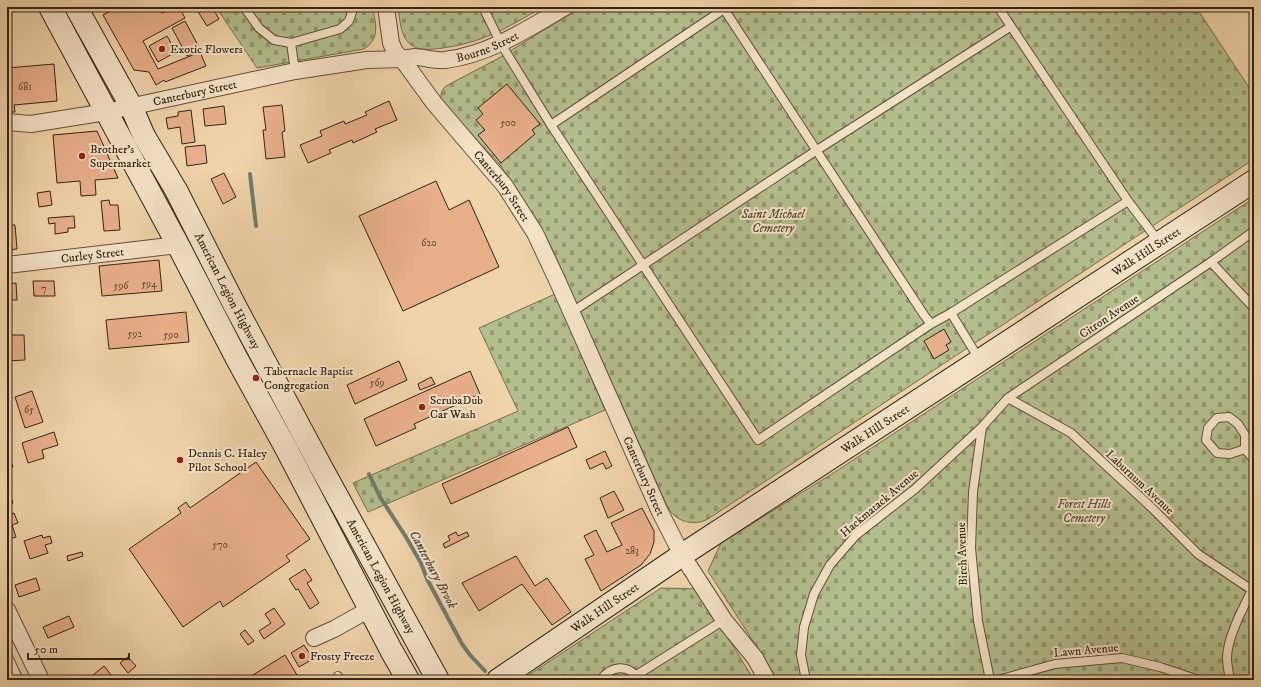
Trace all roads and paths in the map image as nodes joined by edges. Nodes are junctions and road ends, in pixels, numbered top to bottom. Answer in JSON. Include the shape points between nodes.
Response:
{"nodes":[{"id":1,"x":50,"y":7,"type":"edge"},
{"id":2,"x":76,"y":7,"type":"edge"},
{"id":3,"x":244,"y":7,"type":"edge"},
{"id":4,"x":351,"y":7,"type":"edge"},
{"id":5,"x":386,"y":7,"type":"edge"},
{"id":6,"x":483,"y":7,"type":"edge"},
{"id":7,"x":565,"y":7,"type":"edge"},
{"id":8,"x":998,"y":7,"type":"edge"},
{"id":9,"x":1010,"y":27,"type":"junction"},
{"id":10,"x":291,"y":43,"type":"junction"},
{"id":11,"x":501,"y":44,"type":"junction"},
{"id":12,"x":402,"y":59,"type":"junction"},
{"id":13,"x":295,"y":72,"type":"junction"},
{"id":14,"x":131,"y":106,"type":"junction"},
{"id":15,"x":106,"y":112,"type":"junction"},
{"id":16,"x":7,"y":122,"type":"edge"},
{"id":17,"x":551,"y":125,"type":"junction"},
{"id":18,"x":817,"y":150,"type":"junction"},
{"id":19,"x":1254,"y":181,"type":"edge"},
{"id":20,"x":1128,"y":201,"type":"junction"},
{"id":21,"x":1254,"y":231,"type":"edge"},
{"id":22,"x":1159,"y":243,"type":"junction"},
{"id":23,"x":178,"y":245,"type":"junction"},
{"id":24,"x":1211,"y":262,"type":"junction"},
{"id":25,"x":7,"y":265,"type":"edge"},
{"id":26,"x":643,"y":266,"type":"junction"},
{"id":27,"x":1254,"y":308,"type":"edge"},
{"id":28,"x":572,"y":312,"type":"junction"},
{"id":29,"x":952,"y":314,"type":"junction"},
{"id":30,"x":931,"y":324,"type":"junction"},
{"id":31,"x":979,"y":360,"type":"junction"},
{"id":32,"x":1008,"y":398,"type":"junction"},
{"id":33,"x":982,"y":427,"type":"junction"},
{"id":34,"x":1245,"y":449,"type":"junction"},
{"id":35,"x":1254,"y":460,"type":"edge"},
{"id":36,"x":682,"y":555,"type":"junction"},
{"id":37,"x":1253,"y":589,"type":"edge"},
{"id":38,"x":370,"y":609,"type":"junction"},
{"id":39,"x":7,"y":610,"type":"edge"},
{"id":40,"x":724,"y":620,"type":"junction"},
{"id":41,"x":314,"y":638,"type":"dead end"},
{"id":42,"x":7,"y":655,"type":"edge"},
{"id":43,"x":636,"y":678,"type":"edge"},
{"id":44,"x":1194,"y":679,"type":"edge"},
{"id":45,"x":19,"y":680,"type":"edge"},
{"id":46,"x":41,"y":680,"type":"edge"},
{"id":47,"x":408,"y":680,"type":"edge"},
{"id":48,"x":438,"y":680,"type":"edge"},
{"id":49,"x":498,"y":680,"type":"edge"},
{"id":50,"x":601,"y":680,"type":"edge"},
{"id":51,"x":767,"y":680,"type":"edge"},
{"id":52,"x":806,"y":680,"type":"edge"},
{"id":53,"x":990,"y":680,"type":"edge"},
{"id":54,"x":998,"y":680,"type":"edge"},
{"id":55,"x":1230,"y":680,"type":"edge"}],
"edges":[{"from":1,"to":15,"type":"main road","name":"American Legion Highway"},
{"from":2,"to":14,"type":"main road","name":"American Legion Highway"},
{"from":3,"to":10,"type":"lane","via":[[259,28],[274,40]]},
{"from":4,"to":10,"type":"lane","via":[[349,21],[340,29]]},
{"from":5,"to":12,"type":"street","via":[[391,43]]},
{"from":6,"to":11,"type":"lane"},
{"from":7,"to":11,"type":"street","name":"Bourne Street"},
{"from":8,"to":9,"type":"lane"},
{"from":9,"to":18,"type":"lane"},
{"from":9,"to":20,"type":"lane"},
{"from":10,"to":13,"type":"lane"},
{"from":11,"to":12,"type":"street","name":"Bourne Street","via":[[449,59]]},
{"from":11,"to":17,"type":"lane"},
{"from":12,"to":13,"type":"street","name":"Canterbury Street","via":[[367,60]]},
{"from":12,"to":28,"type":"street","name":"Canterbury Street","via":[[434,103],[514,198],[543,249]]},
{"from":13,"to":14,"type":"street","name":"Canterbury Street"},
{"from":14,"to":15,"type":"street","name":"Canterbury Street"},
{"from":14,"to":48,"type":"main road","name":"American Legion Highway","via":[[144,136],[176,190],[321,467]]},
{"from":15,"to":16,"type":"street","name":"Canterbury Street","via":[[31,124]]},
{"from":15,"to":23,"type":"main road","name":"American Legion Highway"},
{"from":17,"to":18,"type":"lane","via":[[724,9]]},
{"from":17,"to":26,"type":"lane"},
{"from":18,"to":26,"type":"lane"},
{"from":18,"to":30,"type":"lane"},
{"from":19,"to":22,"type":"main road","name":"Walk Hill Street"},
{"from":20,"to":22,"type":"lane"},
{"from":20,"to":29,"type":"lane"},
{"from":21,"to":24,"type":"lane","name":"Citron Avenue"},
{"from":22,"to":31,"type":"main road","name":"Walk Hill Street"},
{"from":23,"to":25,"type":"street","name":"Curley Street"},
{"from":23,"to":38,"type":"main road","name":"American Legion Highway"},
{"from":24,"to":27,"type":"lane"},
{"from":24,"to":32,"type":"lane","name":"Citron Avenue"},
{"from":26,"to":28,"type":"lane"},
{"from":26,"to":30,"type":"lane","via":[[758,440]]},
{"from":28,"to":36,"type":"street","name":"Canterbury Street","via":[[660,512]]},
{"from":29,"to":30,"type":"lane"},
{"from":29,"to":31,"type":"lane"},
{"from":31,"to":36,"type":"main road","name":"Walk Hill Street"},
{"from":32,"to":33,"type":"lane","name":"Citron Avenue"},
{"from":32,"to":37,"type":"lane","name":"Laburnum Avenue","via":[[1071,433],[1198,554]]},
{"from":33,"to":52,"type":"lane","name":"Hackmatack Avenue","via":[[915,489],[856,535],[830,565],[814,594],[804,627],[801,655]]},
{"from":33,"to":53,"type":"lane","name":"Birch Avenue","via":[[973,492],[971,548],[978,621]]},
{"from":34,"to":34,"type":"lane","via":[[1245,435],[1238,424],[1229,417],[1217,418],[1208,428],[1206,440],[1217,453],[1230,454]]},
{"from":34,"to":35,"type":"lane"},
{"from":36,"to":40,"type":"street","name":"Canterbury Street"},
{"from":36,"to":49,"type":"main road","name":"Walk Hill Street"},
{"from":37,"to":55,"type":"lane","via":[[1230,641],[1227,657]]},
{"from":38,"to":41,"type":"street"},
{"from":38,"to":47,"type":"main road","name":"American Legion Highway"},
{"from":39,"to":46,"type":"street"},
{"from":40,"to":43,"type":"lane"},
{"from":40,"to":51,"type":"street","name":"Canterbury Street","via":[[755,658]]},
{"from":42,"to":45,"type":"lane"},
{"from":43,"to":50,"type":"lane","via":[[630,671],[617,668],[609,671]]},
{"from":44,"to":54,"type":"lane","name":"Lawn Avenue","via":[[1122,658],[1055,664]]}]}
